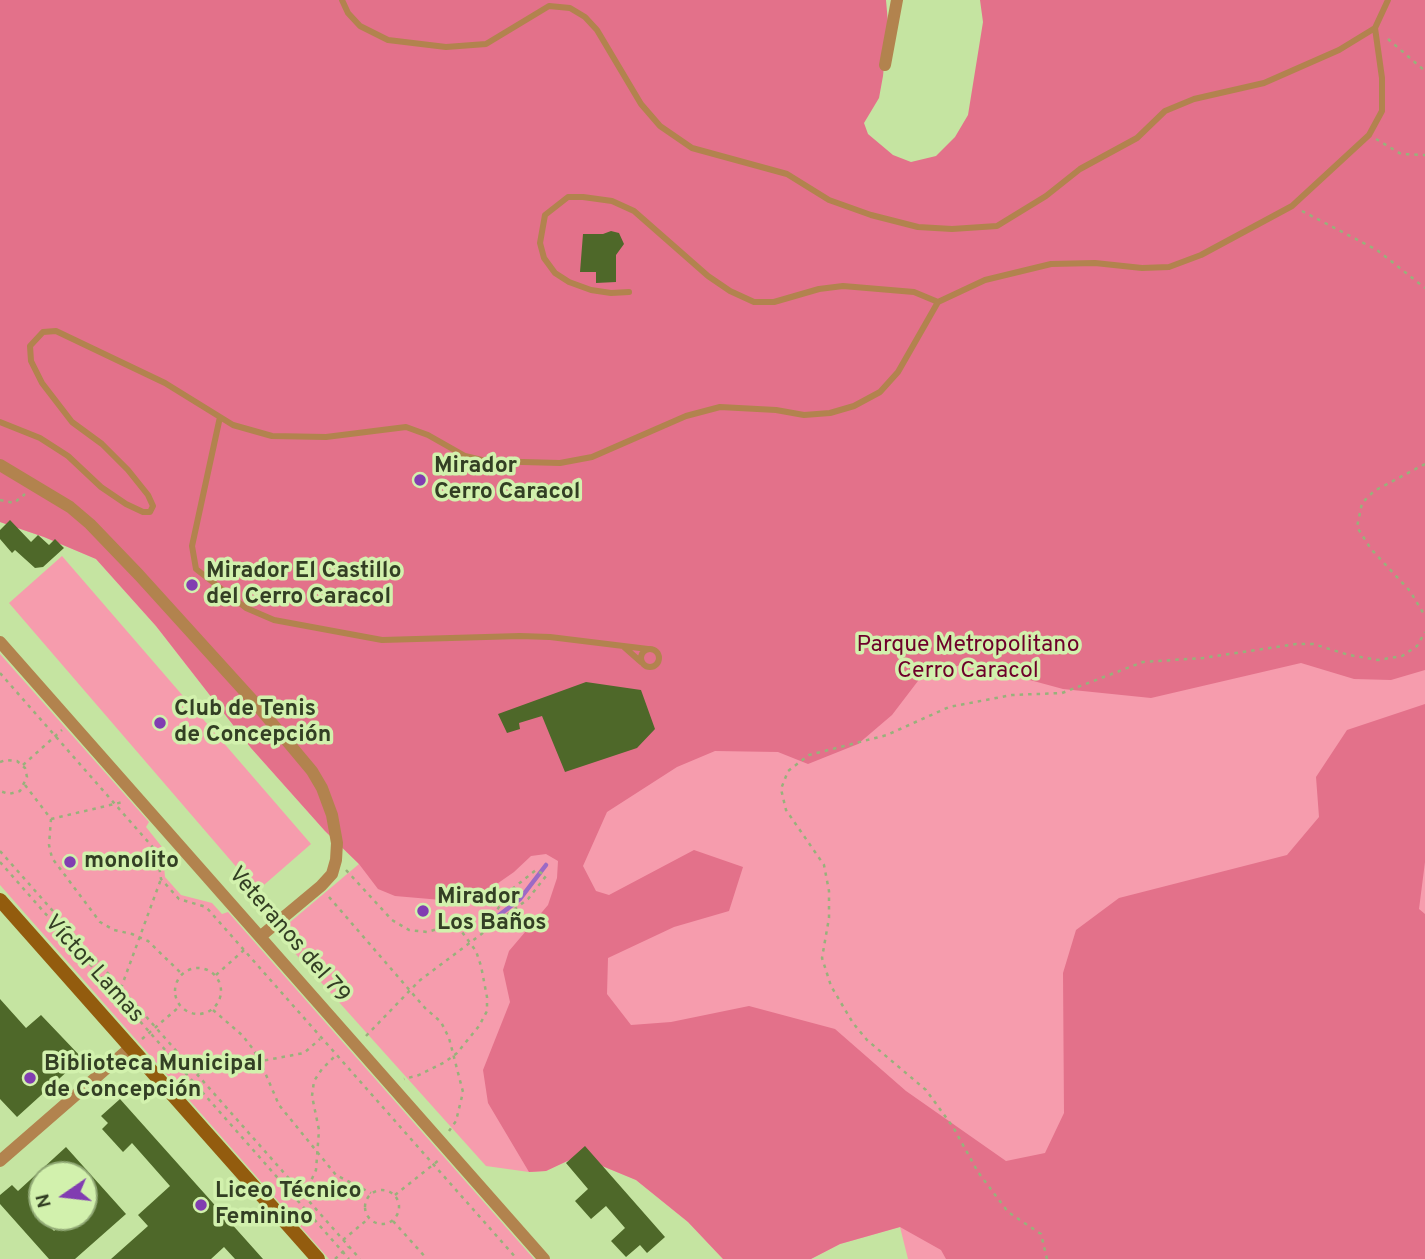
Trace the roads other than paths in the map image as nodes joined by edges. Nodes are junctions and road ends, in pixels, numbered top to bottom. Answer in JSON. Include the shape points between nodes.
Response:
{"nodes":[{"id":1,"x":342,"y":0,"type":"edge"},
{"id":2,"x":897,"y":0,"type":"edge"},
{"id":3,"x":1388,"y":0,"type":"edge"},
{"id":4,"x":1375,"y":28,"type":"junction"},
{"id":5,"x":884,"y":65,"type":"dead end"},
{"id":6,"x":629,"y":292,"type":"dead end"},
{"id":7,"x":938,"y":302,"type":"junction"},
{"id":8,"x":220,"y":417,"type":"junction"},
{"id":9,"x":0,"y":422,"type":"edge"},
{"id":10,"x":0,"y":465,"type":"edge"},
{"id":11,"x":0,"y":642,"type":"edge"},
{"id":12,"x":622,"y":645,"type":"junction"},
{"id":13,"x":648,"y":649,"type":"junction"},
{"id":14,"x":641,"y":662,"type":"junction"},
{"id":15,"x":0,"y":900,"type":"edge"},
{"id":16,"x":261,"y":936,"type":"junction"},
{"id":17,"x":131,"y":1047,"type":"junction"},
{"id":18,"x":0,"y":1161,"type":"edge"},
{"id":19,"x":315,"y":1258,"type":"edge"},
{"id":20,"x":544,"y":1259,"type":"edge"}],
"edges":[{"from":1,"to":4,"type":"lane","via":[[360,26],[388,40],[446,47],[486,44],[549,6],[570,8],[597,30],[641,104],[660,126],[692,148],[787,174],[829,200],[871,215],[918,227],[952,229],[997,226],[1080,169],[1137,138],[1165,111],[1194,99],[1264,83],[1339,50]]},
{"from":2,"to":5,"type":"street"},
{"from":3,"to":4,"type":"lane"},
{"from":4,"to":7,"type":"lane","via":[[1382,111],[1369,135],[1292,206],[1169,267],[1051,264],[985,280]]},
{"from":6,"to":7,"type":"lane","via":[[611,293],[555,274],[540,243],[545,215],[568,197],[612,201],[634,211],[708,276],[754,302],[774,302],[843,286],[914,292]]},
{"from":7,"to":8,"type":"lane","via":[[898,372],[880,392],[855,406],[804,415],[720,407],[687,416],[592,457],[560,463],[486,461],[465,456],[406,427],[326,437],[272,436]]},
{"from":8,"to":9,"type":"lane","via":[[165,383],[56,331],[43,332],[30,346],[31,361],[42,383],[72,422],[128,470],[148,495],[153,506],[150,512],[126,504],[40,438]]},
{"from":8,"to":12,"type":"lane","via":[[192,546],[196,569],[246,608],[274,620],[382,640],[520,636]]},
{"from":10,"to":16,"type":"street","via":[[70,507],[139,575],[256,704],[322,788],[337,843],[332,874]]},
{"from":11,"to":16,"type":"street","name":"Veteranos del 79"},
{"from":12,"to":13,"type":"lane"},
{"from":12,"to":14,"type":"lane"},
{"from":13,"to":14,"type":"lane"},
{"from":13,"to":14,"type":"lane","via":[[655,650],[659,660],[652,667]]},
{"from":15,"to":17,"type":"main road","name":"Víctor Lamas"},
{"from":16,"to":20,"type":"street","name":"Veteranos del 79"},
{"from":17,"to":18,"type":"street"},
{"from":17,"to":19,"type":"main road","name":"Víctor Lamas"}]}
